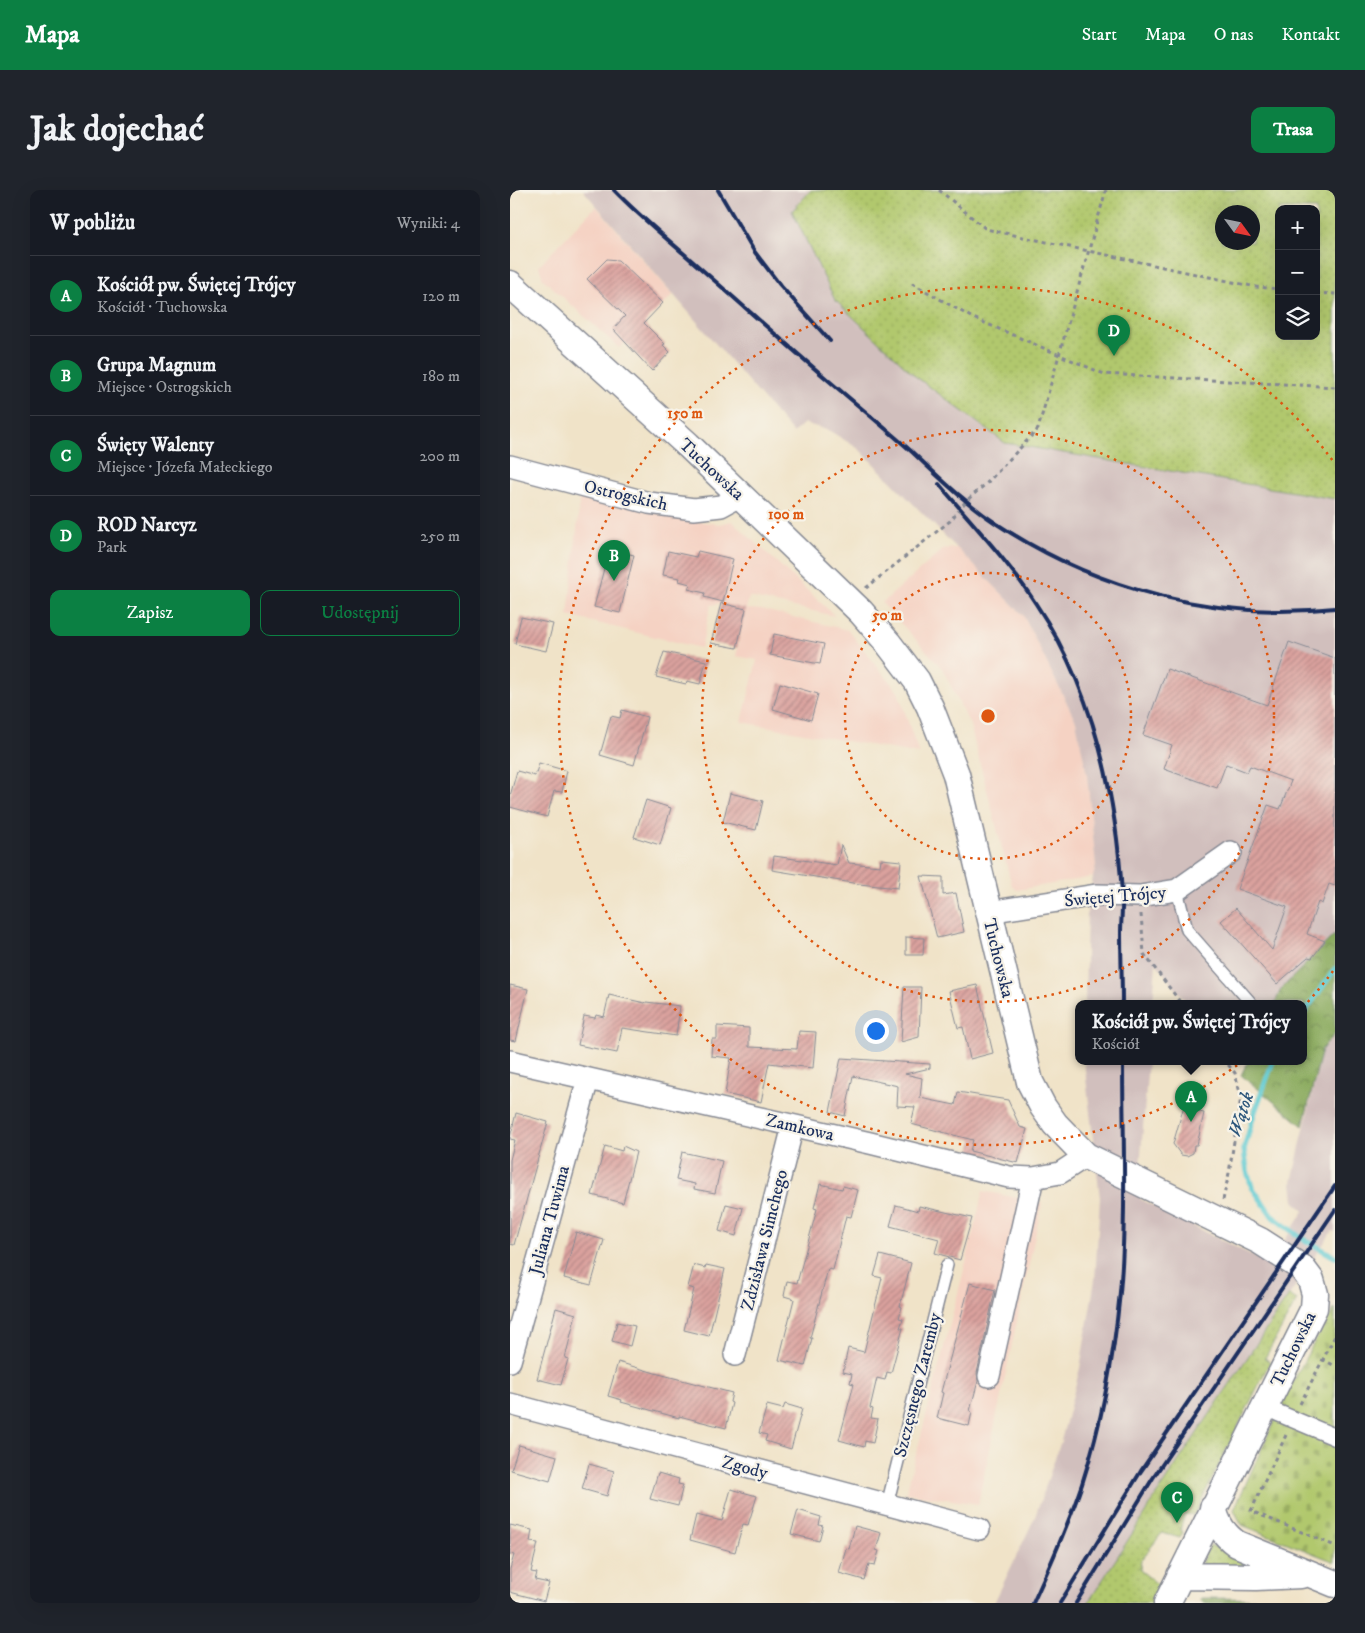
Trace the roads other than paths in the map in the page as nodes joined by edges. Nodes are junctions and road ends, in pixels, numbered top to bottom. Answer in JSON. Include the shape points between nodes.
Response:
{"nodes":[{"id":1,"x":510,"y":284,"type":"edge"},
{"id":2,"x":510,"y":466,"type":"edge"},
{"id":3,"x":741,"y":495,"type":"junction"},
{"id":4,"x":1231,"y":852,"type":"dead end"},
{"id":5,"x":1177,"y":890,"type":"junction"},
{"id":6,"x":988,"y":912,"type":"junction"},
{"id":7,"x":1248,"y":1000,"type":"edge"},
{"id":8,"x":510,"y":1060,"type":"edge"},
{"id":9,"x":588,"y":1079,"type":"junction"},
{"id":10,"x":793,"y":1126,"type":"junction"},
{"id":11,"x":1086,"y":1156,"type":"junction"},
{"id":12,"x":1033,"y":1178,"type":"junction"},
{"id":13,"x":947,"y":1265,"type":"dead end"},
{"id":14,"x":735,"y":1355,"type":"dead end"},
{"id":15,"x":510,"y":1361,"type":"edge"},
{"id":16,"x":989,"y":1376,"type":"dead end"},
{"id":17,"x":510,"y":1404,"type":"edge"},
{"id":18,"x":1286,"y":1416,"type":"road end"},
{"id":19,"x":1335,"y":1437,"type":"edge"},
{"id":20,"x":887,"y":1505,"type":"junction"},
{"id":21,"x":1213,"y":1508,"type":"junction"},
{"id":22,"x":979,"y":1529,"type":"dead end"},
{"id":23,"x":1180,"y":1576,"type":"junction"},
{"id":24,"x":1323,"y":1579,"type":"edge"},
{"id":25,"x":1167,"y":1603,"type":"edge"}],
"edges":[{"from":1,"to":3,"type":"street","name":"Tuchowska"},
{"from":2,"to":3,"type":"street","name":"Ostrogskich","via":[[649,503],[694,509],[721,506]]},
{"from":3,"to":6,"type":"street","name":"Tuchowska","via":[[849,601],[888,643],[917,681],[956,774]]},
{"from":4,"to":5,"type":"street","name":"Świętej Trójcy"},
{"from":5,"to":6,"type":"street","name":"Świętej Trójcy","via":[[1140,896],[1096,895]]},
{"from":5,"to":7,"type":"lane","via":[[1187,930]]},
{"from":6,"to":11,"type":"street","name":"Tuchowska","via":[[1030,1082],[1055,1124]]},
{"from":8,"to":9,"type":"street","name":"Zamkowa"},
{"from":9,"to":10,"type":"street","name":"Zamkowa"},
{"from":9,"to":15,"type":"street","name":"Juliana Tuwima"},
{"from":10,"to":12,"type":"street","name":"Zamkowa","via":[[1009,1177]]},
{"from":10,"to":14,"type":"street","name":"Zdzisława Simchego"},
{"from":11,"to":12,"type":"street","name":"Zamkowa","via":[[1060,1173]]},
{"from":11,"to":21,"type":"street","name":"Tuchowska","via":[[1260,1241],[1302,1268],[1312,1280],[1316,1300],[1310,1318]]},
{"from":12,"to":16,"type":"street"},
{"from":13,"to":20,"type":"lane","name":"Szczęsnego Zaremby"},
{"from":17,"to":20,"type":"street","name":"Zgody"},
{"from":18,"to":19,"type":"street"},
{"from":20,"to":22,"type":"street","name":"Zgody"},
{"from":21,"to":23,"type":"street","name":"Tuchowska"},
{"from":21,"to":24,"type":"street","via":[[1221,1529],[1237,1544]]},
{"from":23,"to":24,"type":"street"},
{"from":23,"to":25,"type":"street","name":"Tuchowska"}]}
